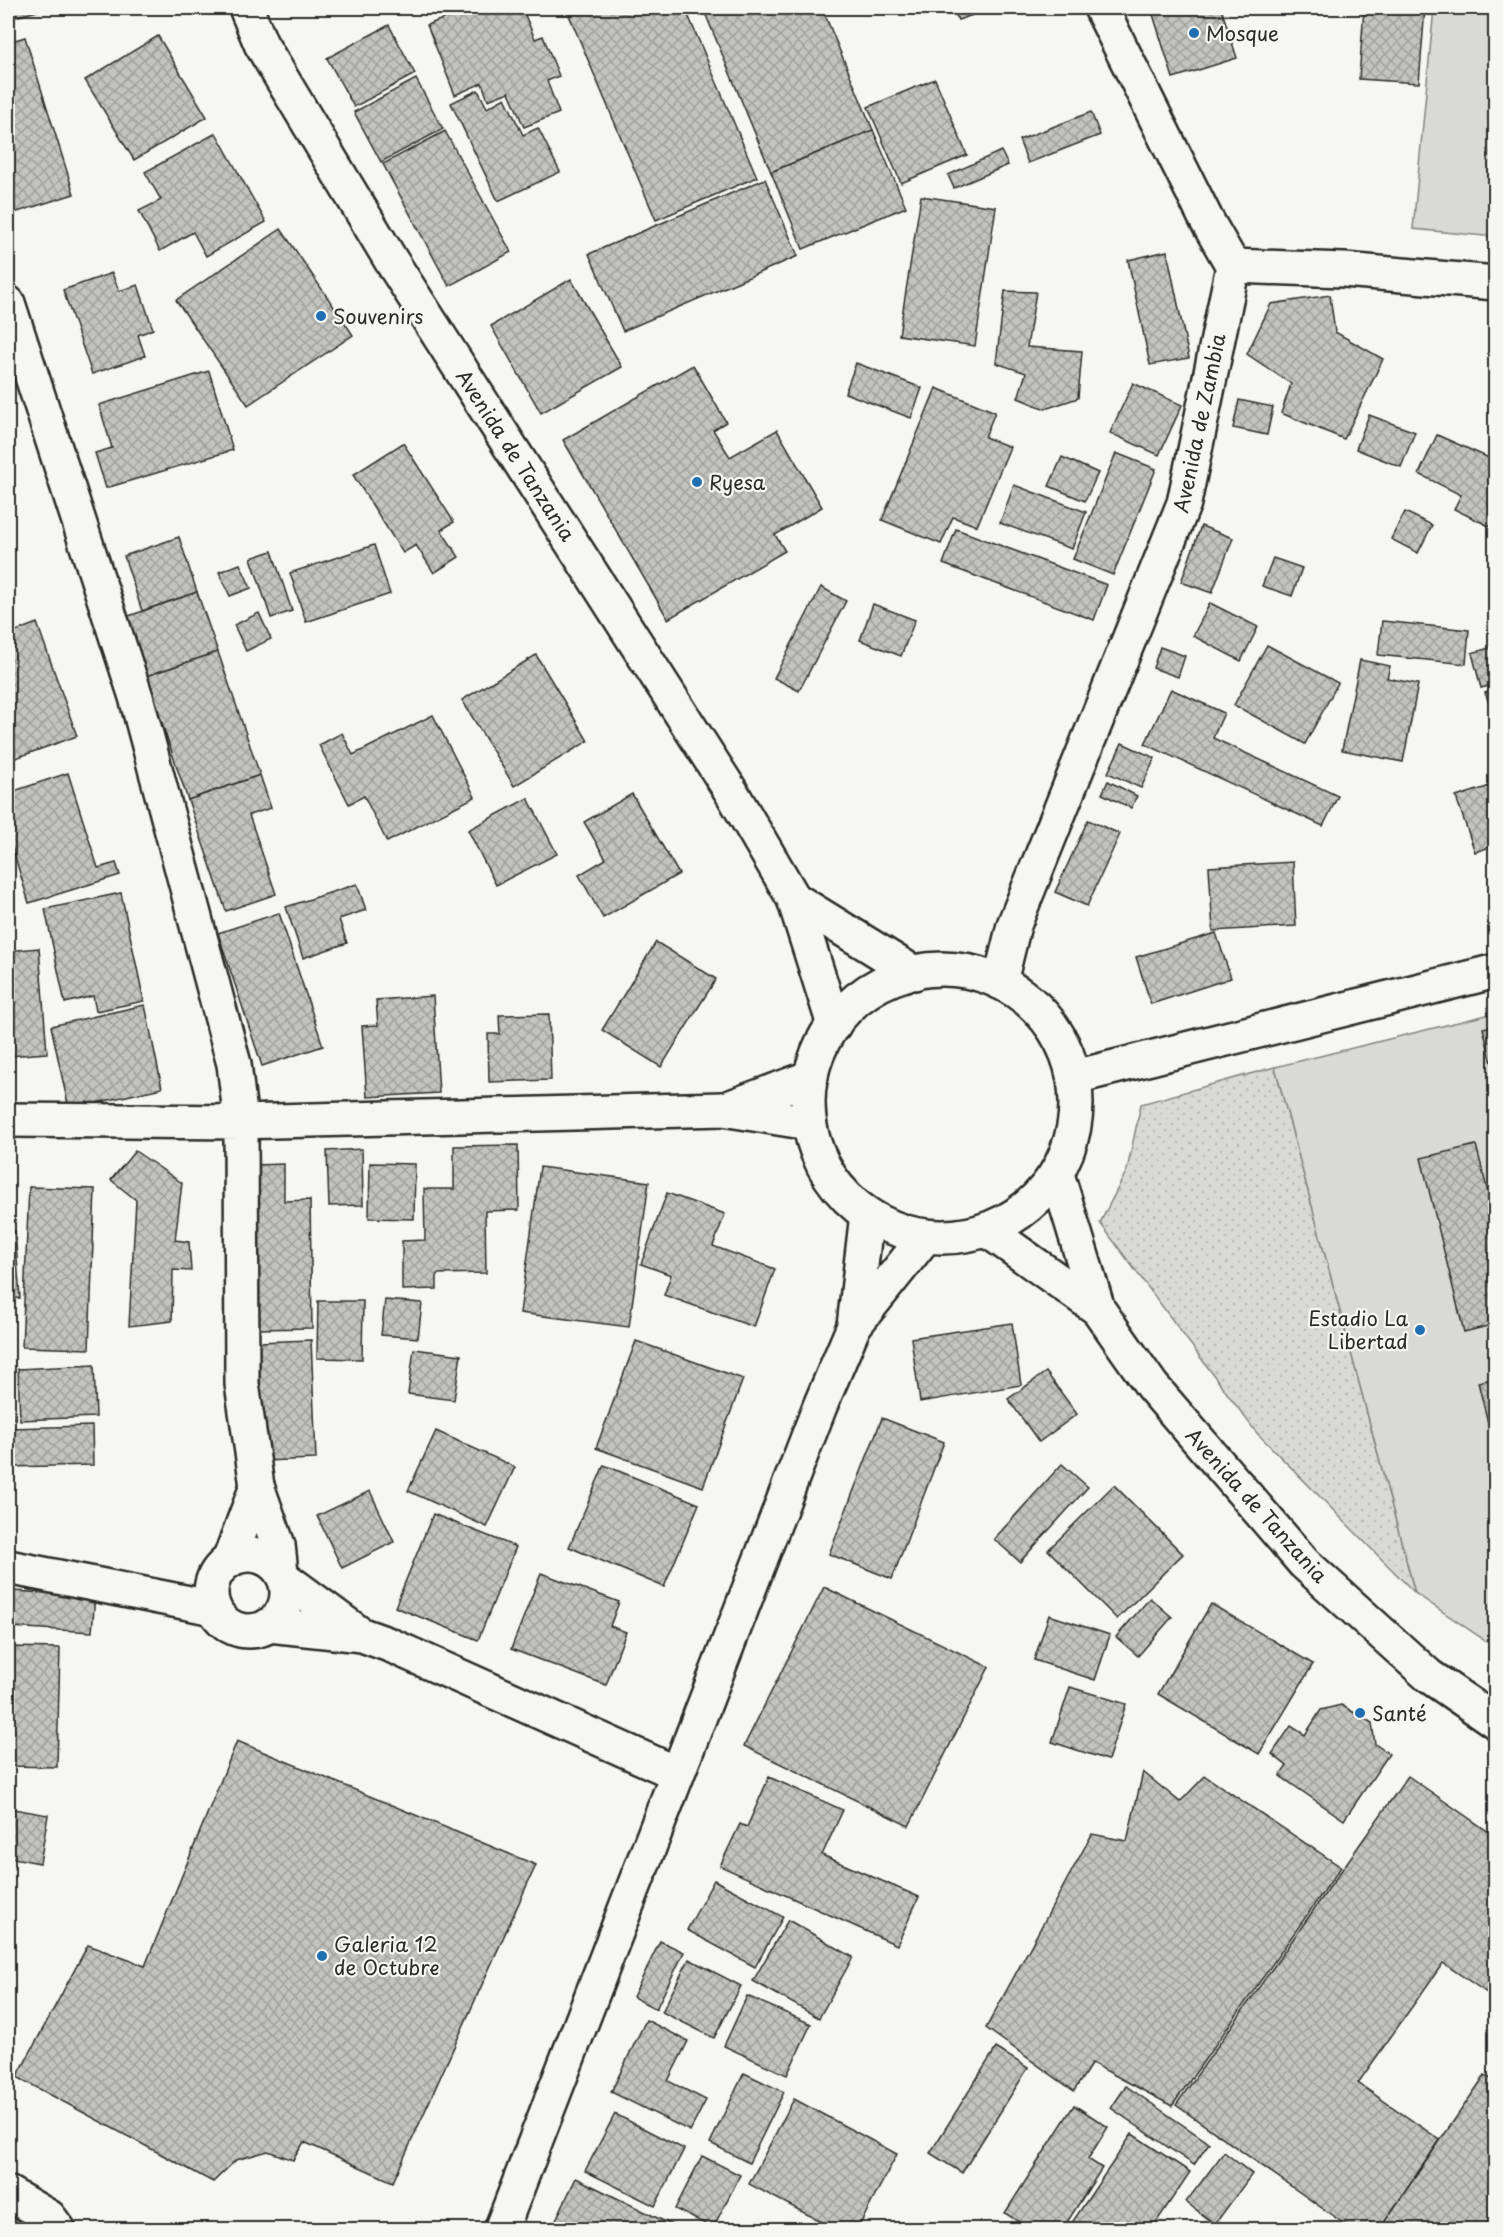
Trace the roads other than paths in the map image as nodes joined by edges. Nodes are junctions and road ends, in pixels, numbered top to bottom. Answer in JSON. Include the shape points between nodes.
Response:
{"nodes":[{"id":1,"x":246,"y":8,"type":"edge"},
{"id":2,"x":1101,"y":8,"type":"edge"},
{"id":3,"x":1233,"y":266,"type":"junction"},
{"id":4,"x":1496,"y":283,"type":"edge"},
{"id":5,"x":8,"y":303,"type":"edge"},
{"id":6,"x":794,"y":899,"type":"junction"},
{"id":7,"x":1496,"y":970,"type":"edge"},
{"id":8,"x":914,"y":973,"type":"junction"},
{"id":9,"x":1000,"y":982,"type":"junction"},
{"id":10,"x":834,"y":1025,"type":"junction"},
{"id":11,"x":811,"y":1077,"type":"junction"},
{"id":12,"x":1075,"y":1077,"type":"junction"},
{"id":13,"x":723,"y":1110,"type":"junction"},
{"id":14,"x":8,"y":1120,"type":"edge"},
{"id":15,"x":241,"y":1122,"type":"junction"},
{"id":16,"x":809,"y":1123,"type":"junction"},
{"id":17,"x":1057,"y":1174,"type":"junction"},
{"id":18,"x":867,"y":1214,"type":"junction"},
{"id":19,"x":987,"y":1230,"type":"junction"},
{"id":20,"x":926,"y":1236,"type":"junction"},
{"id":21,"x":1098,"y":1309,"type":"junction"},
{"id":22,"x":854,"y":1326,"type":"junction"},
{"id":23,"x":257,"y":1486,"type":"junction"},
{"id":24,"x":229,"y":1561,"type":"junction"},
{"id":25,"x":8,"y":1567,"type":"edge"},
{"id":26,"x":283,"y":1575,"type":"junction"},
{"id":27,"x":214,"y":1608,"type":"junction"},
{"id":28,"x":269,"y":1625,"type":"junction"},
{"id":29,"x":362,"y":1635,"type":"junction"},
{"id":30,"x":1496,"y":1722,"type":"edge"},
{"id":31,"x":676,"y":1773,"type":"junction"},
{"id":32,"x":8,"y":2193,"type":"edge"},
{"id":33,"x":59,"y":2229,"type":"edge"},
{"id":34,"x":501,"y":2229,"type":"edge"}],
"edges":[{"from":1,"to":6,"type":"street","name":"Avenida de Tanzania","via":[[261,44],[392,262],[732,793]]},
{"from":2,"to":3,"type":"street"},
{"from":3,"to":4,"type":"street","via":[[1344,270]]},
{"from":3,"to":9,"type":"street","name":"Avenida de Zambia","via":[[1184,503],[1014,926]]},
{"from":5,"to":15,"type":"street","via":[[136,696],[234,1064]]},
{"from":6,"to":8,"type":"street","name":"Avenida de Tanzania"},
{"from":6,"to":10,"type":"street","name":"Avenida de Tanzania"},
{"from":7,"to":12,"type":"street"},
{"from":8,"to":9,"type":"street","via":[[972,973]]},
{"from":8,"to":10,"type":"street","via":[[884,984],[856,1001]]},
{"from":9,"to":12,"type":"street","via":[[1035,1005],[1060,1038]]},
{"from":10,"to":11,"type":"street","via":[[819,1050]]},
{"from":11,"to":13,"type":"street"},
{"from":11,"to":16,"type":"street"},
{"from":12,"to":17,"type":"street","via":[[1077,1110],[1071,1143]]},
{"from":13,"to":15,"type":"street"},
{"from":13,"to":16,"type":"street"},
{"from":14,"to":15,"type":"street"},
{"from":15,"to":23,"type":"street","via":[[242,1384]]},
{"from":16,"to":18,"type":"street","via":[[828,1175]]},
{"from":17,"to":19,"type":"street","via":[[1027,1208]]},
{"from":17,"to":21,"type":"street","name":"Avenida de Tanzania"},
{"from":18,"to":20,"type":"street","via":[[895,1229]]},
{"from":18,"to":22,"type":"street"},
{"from":19,"to":20,"type":"street","via":[[957,1237]]},
{"from":19,"to":21,"type":"street","name":"Avenida de Tanzania"},
{"from":20,"to":22,"type":"street"},
{"from":21,"to":30,"type":"street","name":"Avenida de Tanzania","via":[[1152,1386],[1304,1563],[1429,1677]]},
{"from":22,"to":31,"type":"street"},
{"from":23,"to":24,"type":"street"},
{"from":23,"to":26,"type":"street","via":[[278,1545]]},
{"from":24,"to":26,"type":"street","via":[[240,1556],[263,1557]]},
{"from":24,"to":27,"type":"street","via":[[220,1568],[211,1587]]},
{"from":25,"to":27,"type":"street"},
{"from":26,"to":28,"type":"street","via":[[286,1599]]},
{"from":26,"to":29,"type":"street"},
{"from":27,"to":28,"type":"street","via":[[220,1618],[238,1629],[248,1631]]},
{"from":28,"to":29,"type":"street"},
{"from":29,"to":31,"type":"street"},
{"from":31,"to":34,"type":"street"},
{"from":32,"to":33,"type":"street","via":[[49,2217]]}]}
